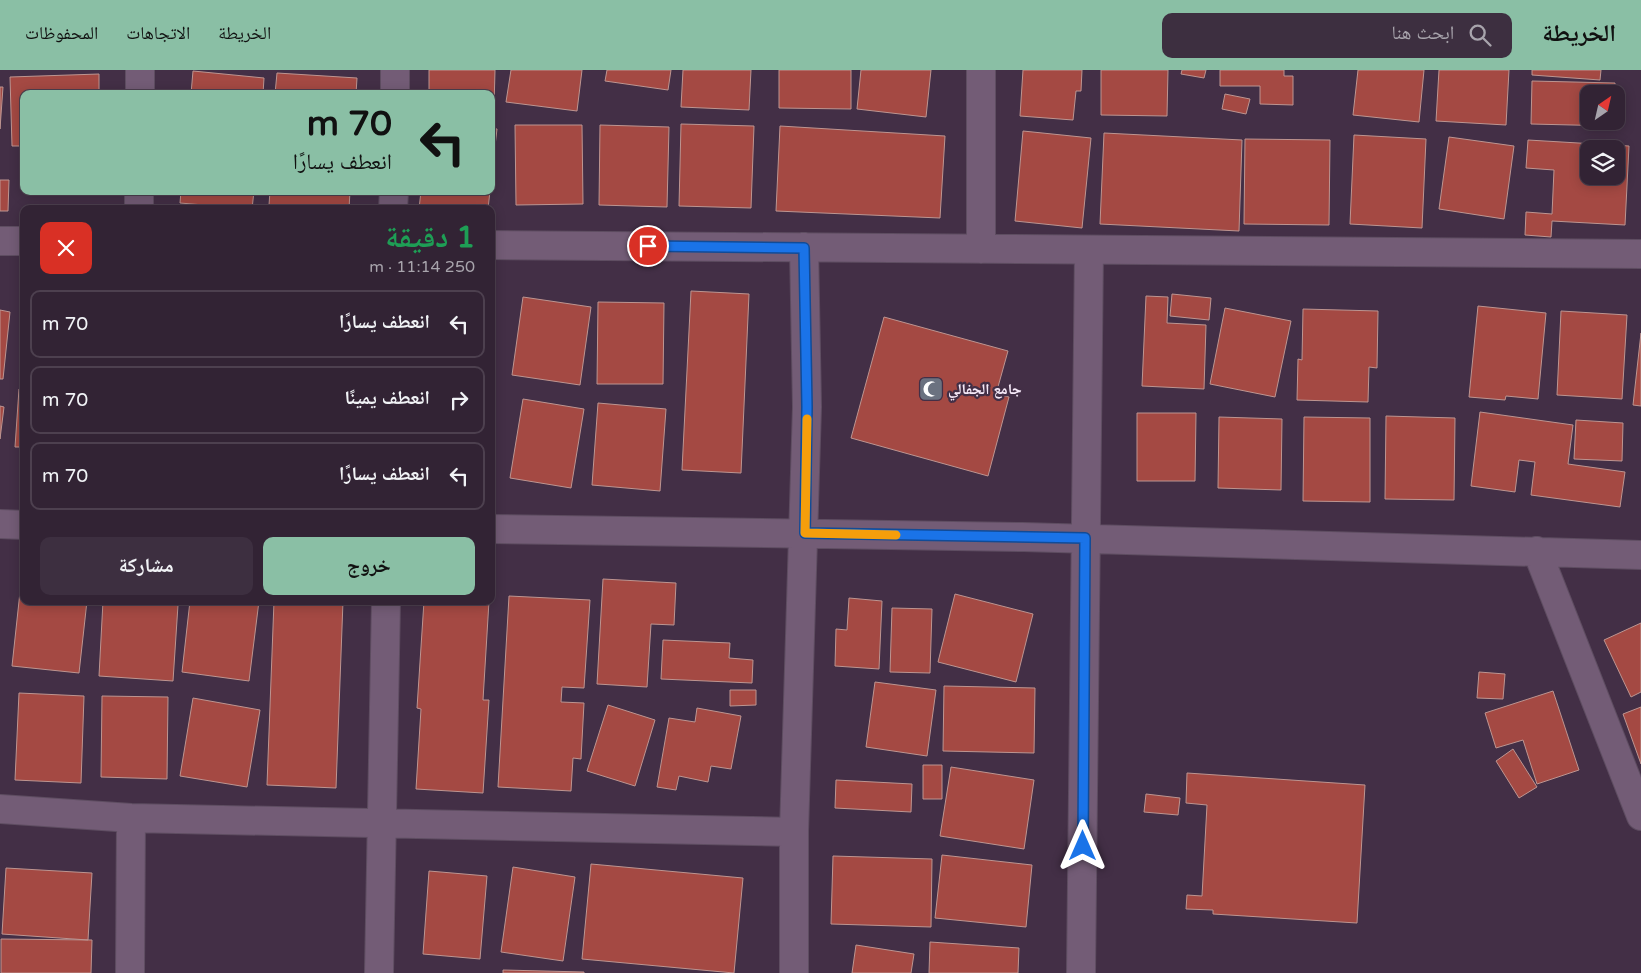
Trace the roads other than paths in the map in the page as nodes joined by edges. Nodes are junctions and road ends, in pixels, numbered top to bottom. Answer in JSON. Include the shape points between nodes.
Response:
{"nodes":[{"id":1,"x":140,"y":70,"type":"edge"},
{"id":2,"x":395,"y":70,"type":"edge"},
{"id":3,"x":981,"y":70,"type":"edge"},
{"id":4,"x":140,"y":90,"type":"edge"},
{"id":5,"x":395,"y":90,"type":"edge"},
{"id":6,"x":0,"y":241,"type":"edge"},
{"id":7,"x":20,"y":241,"type":"edge"},
{"id":8,"x":495,"y":245,"type":"edge"},
{"id":9,"x":804,"y":248,"type":"junction"},
{"id":10,"x":981,"y":249,"type":"junction"},
{"id":11,"x":1089,"y":250,"type":"junction"},
{"id":12,"x":1641,"y":254,"type":"edge"},
{"id":13,"x":0,"y":524,"type":"edge"},
{"id":14,"x":20,"y":524,"type":"edge"},
{"id":15,"x":495,"y":529,"type":"edge"},
{"id":16,"x":805,"y":533,"type":"junction"},
{"id":17,"x":1085,"y":538,"type":"junction"},
{"id":18,"x":1536,"y":551,"type":"junction"},
{"id":19,"x":1641,"y":554,"type":"edge"},
{"id":20,"x":386,"y":605,"type":"edge"},
{"id":21,"x":0,"y":809,"type":"edge"},
{"id":22,"x":1641,"y":816,"type":"edge"},
{"id":23,"x":131,"y":818,"type":"junction"},
{"id":24,"x":383,"y":824,"type":"junction"},
{"id":25,"x":794,"y":832,"type":"junction"},
{"id":26,"x":130,"y":973,"type":"edge"},
{"id":27,"x":379,"y":973,"type":"edge"},
{"id":28,"x":794,"y":973,"type":"edge"},
{"id":29,"x":1081,"y":973,"type":"edge"}],
"edges":[{"from":1,"to":4,"type":"street"},
{"from":2,"to":5,"type":"street"},
{"from":3,"to":10,"type":"street"},
{"from":6,"to":7,"type":"street"},
{"from":8,"to":9,"type":"street"},
{"from":9,"to":10,"type":"street"},
{"from":9,"to":16,"type":"street"},
{"from":10,"to":11,"type":"street"},
{"from":11,"to":12,"type":"street"},
{"from":11,"to":17,"type":"street"},
{"from":13,"to":14,"type":"street"},
{"from":15,"to":16,"type":"street"},
{"from":16,"to":17,"type":"street"},
{"from":16,"to":25,"type":"street"},
{"from":17,"to":18,"type":"street"},
{"from":17,"to":29,"type":"street"},
{"from":18,"to":19,"type":"street"},
{"from":18,"to":22,"type":"street"},
{"from":20,"to":24,"type":"street"},
{"from":21,"to":23,"type":"street"},
{"from":23,"to":24,"type":"street"},
{"from":23,"to":26,"type":"street"},
{"from":24,"to":25,"type":"street"},
{"from":24,"to":27,"type":"street"},
{"from":25,"to":28,"type":"street"}]}
